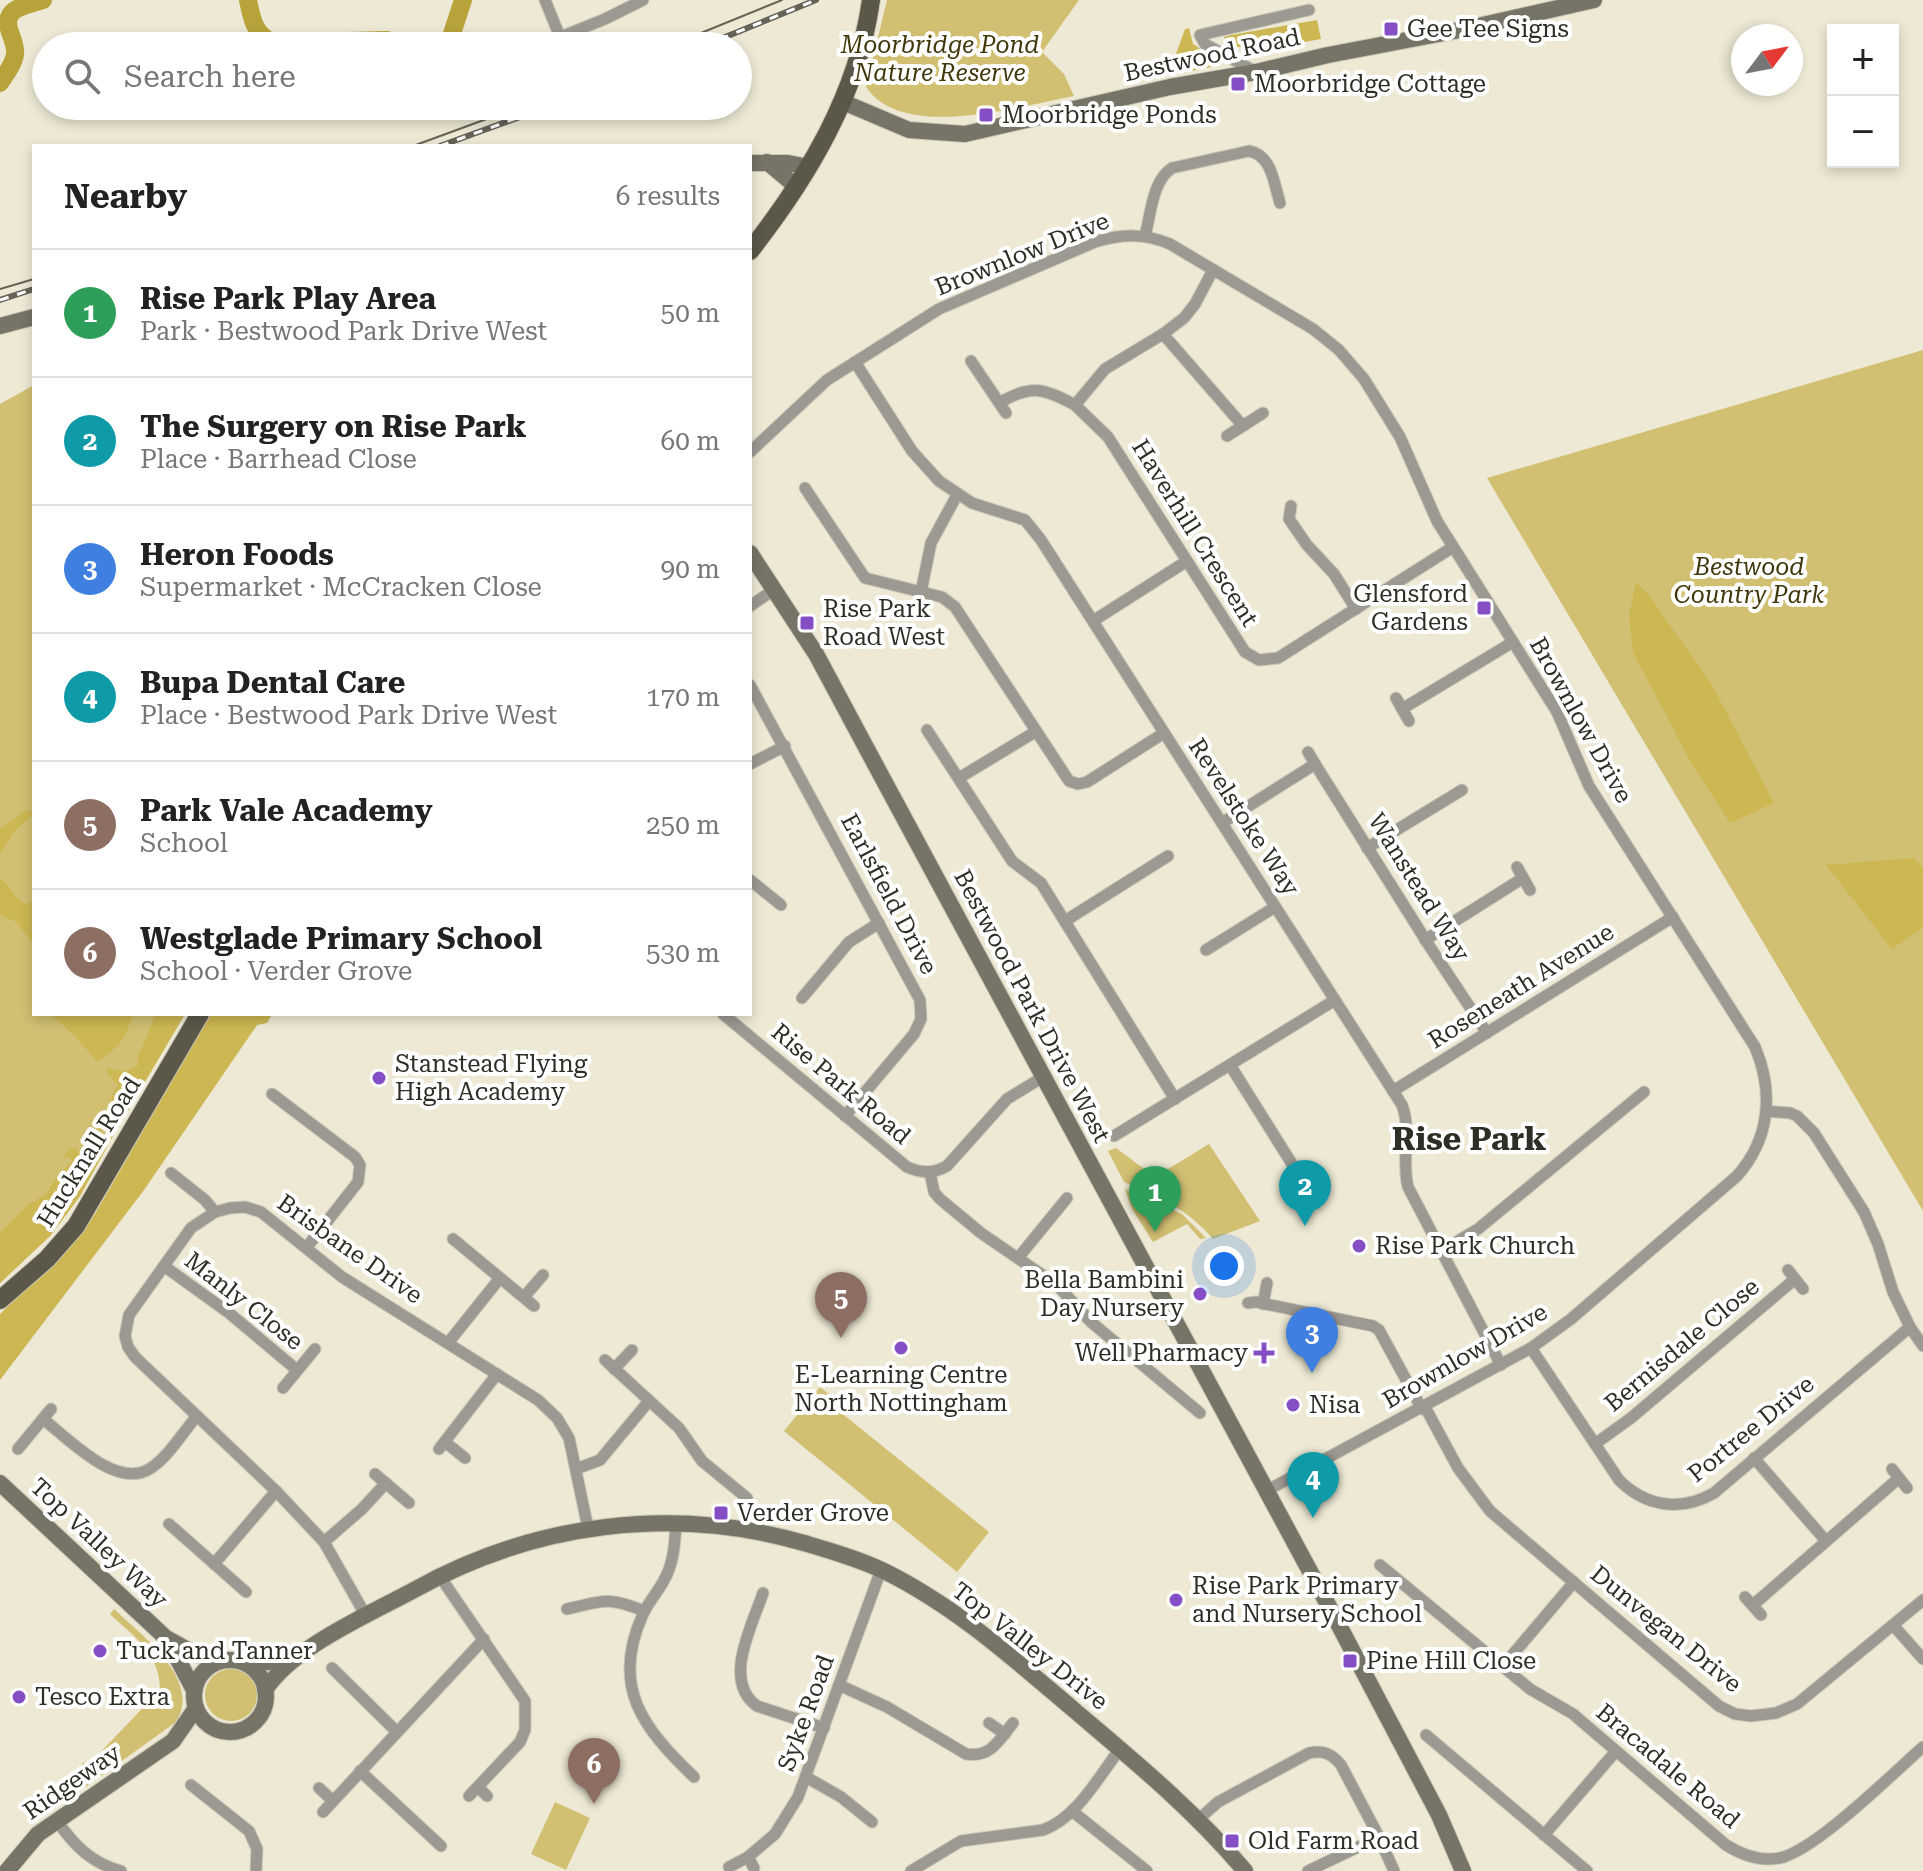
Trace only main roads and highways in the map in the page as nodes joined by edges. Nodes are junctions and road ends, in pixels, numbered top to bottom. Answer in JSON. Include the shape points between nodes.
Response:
{"nodes":[{"id":1,"x":871,"y":0,"type":"edge"},
{"id":2,"x":752,"y":248,"type":"edge"},
{"id":3,"x":199,"y":1016,"type":"edge"},
{"id":4,"x":0,"y":1300,"type":"edge"}],
"edges":[{"from":1,"to":2,"type":"main road","via":[[843,102],[797,187]]},
{"from":3,"to":4,"type":"main road","name":"Hucknall Road","via":[[76,1226]]}]}
